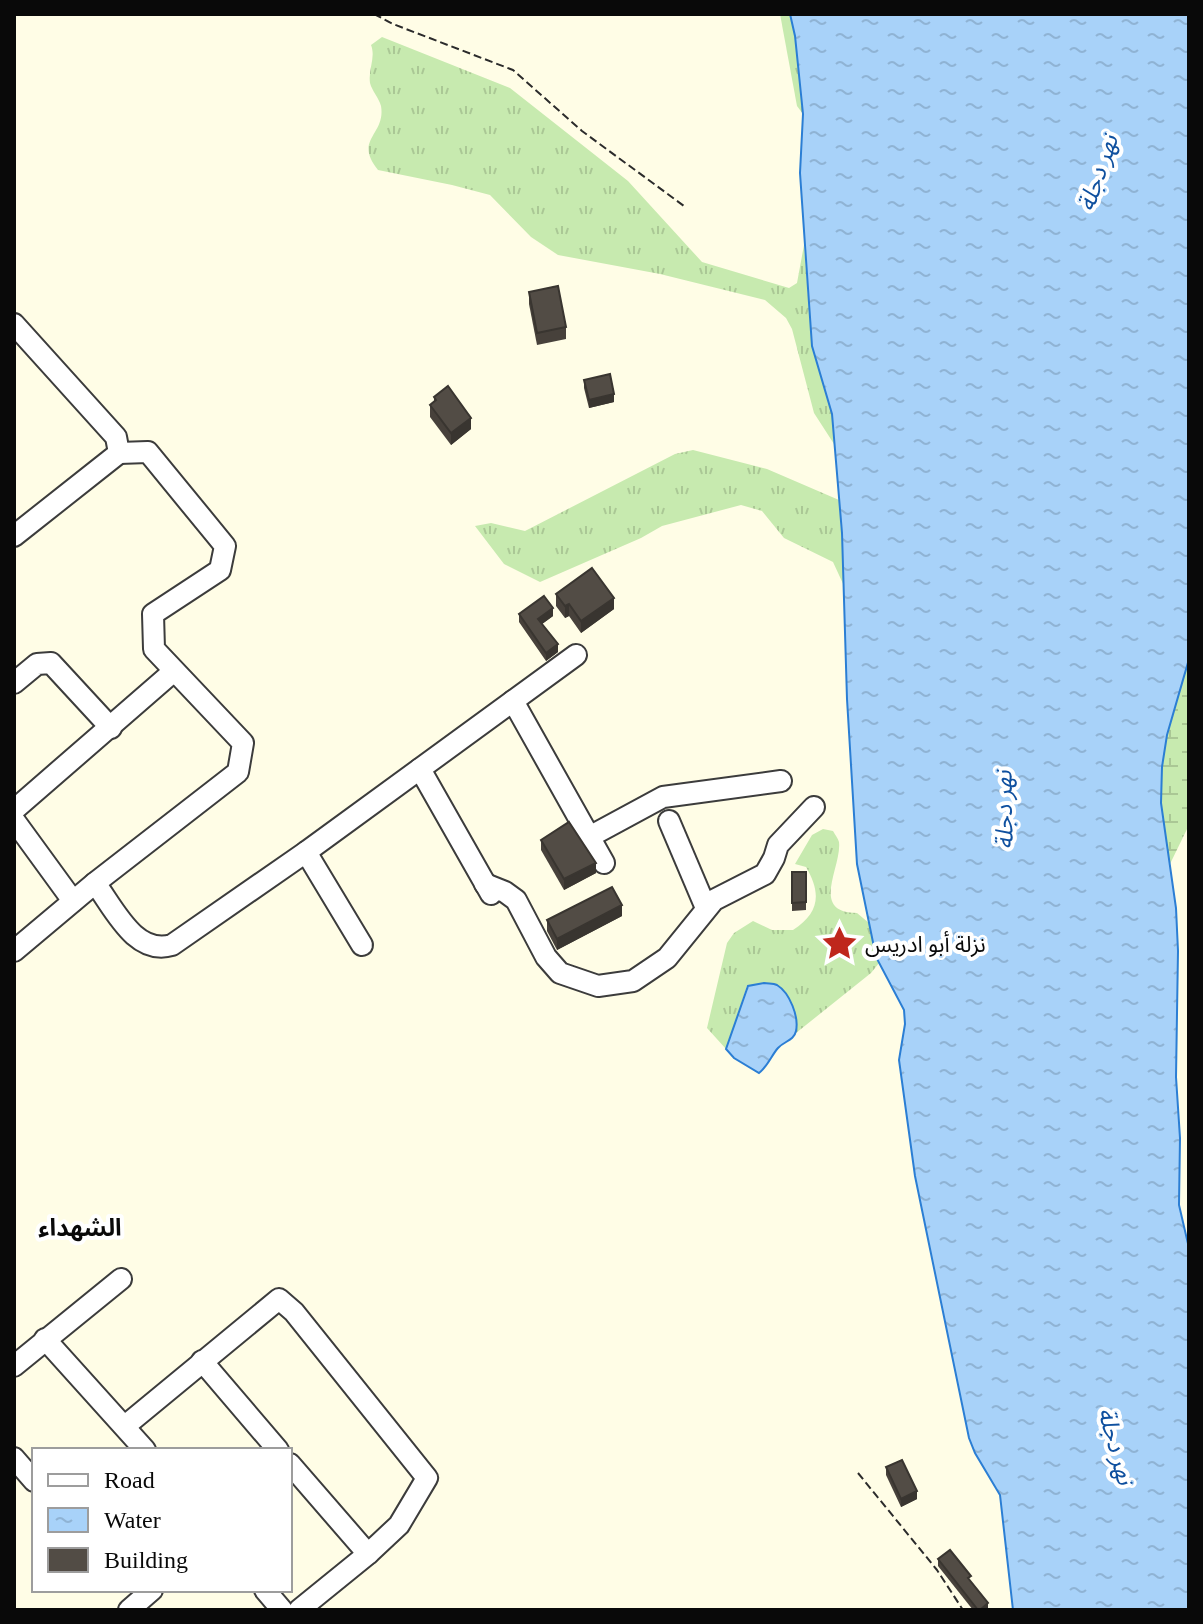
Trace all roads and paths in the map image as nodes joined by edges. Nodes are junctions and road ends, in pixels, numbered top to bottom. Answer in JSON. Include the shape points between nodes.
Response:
{"nodes":[{"id":1,"x":374,"y":14,"type":"edge"},
{"id":2,"x":684,"y":206,"type":"dead end"},
{"id":3,"x":14,"y":324,"type":"edge"},
{"id":4,"x":119,"y":453,"type":"junction"},
{"id":5,"x":14,"y":536,"type":"edge"},
{"id":6,"x":576,"y":655,"type":"dead end"},
{"id":7,"x":174,"y":671,"type":"junction"},
{"id":8,"x":14,"y":683,"type":"edge"},
{"id":9,"x":513,"y":701,"type":"junction"},
{"id":10,"x":111,"y":728,"type":"junction"},
{"id":11,"x":420,"y":769,"type":"junction"},
{"id":12,"x":781,"y":781,"type":"dead end"},
{"id":13,"x":814,"y":807,"type":"dead end"},
{"id":14,"x":14,"y":810,"type":"edge"},
{"id":15,"x":14,"y":820,"type":"edge"},
{"id":16,"x":669,"y":821,"type":"dead end"},
{"id":17,"x":589,"y":837,"type":"junction"},
{"id":18,"x":306,"y":852,"type":"junction"},
{"id":19,"x":604,"y":863,"type":"dead end"},
{"id":20,"x":95,"y":883,"type":"junction"},
{"id":21,"x":73,"y":901,"type":"junction"},
{"id":22,"x":706,"y":908,"type":"junction"},
{"id":23,"x":362,"y":945,"type":"dead end"},
{"id":24,"x":14,"y":951,"type":"edge"},
{"id":25,"x":121,"y":1279,"type":"dead end"},
{"id":26,"x":45,"y":1339,"type":"junction"},
{"id":27,"x":202,"y":1361,"type":"junction"},
{"id":28,"x":14,"y":1366,"type":"edge"},
{"id":29,"x":125,"y":1426,"type":"junction"},
{"id":30,"x":143,"y":1448,"type":"edge"},
{"id":31,"x":276,"y":1448,"type":"edge"},
{"id":32,"x":14,"y":1458,"type":"edge"},
{"id":33,"x":292,"y":1466,"type":"edge"},
{"id":34,"x":858,"y":1473,"type":"dead end"},
{"id":35,"x":32,"y":1479,"type":"edge"},
{"id":36,"x":368,"y":1554,"type":"junction"},
{"id":37,"x":267,"y":1592,"type":"edge"},
{"id":38,"x":282,"y":1610,"type":"edge"},
{"id":39,"x":299,"y":1610,"type":"edge"},
{"id":40,"x":963,"y":1610,"type":"edge"}],
"edges":[{"from":1,"to":2,"type":"path","via":[[513,70],[582,131]]},
{"from":3,"to":4,"type":"street","via":[[116,437]]},
{"from":4,"to":5,"type":"street"},
{"from":4,"to":7,"type":"street","via":[[148,452],[225,546],[220,570],[153,614],[154,649]]},
{"from":6,"to":9,"type":"street"},
{"from":7,"to":10,"type":"street"},
{"from":7,"to":20,"type":"street","via":[[243,743],[238,772]]},
{"from":8,"to":10,"type":"street","via":[[37,664],[51,663]]},
{"from":9,"to":11,"type":"street"},
{"from":9,"to":17,"type":"street"},
{"from":10,"to":14,"type":"street"},
{"from":11,"to":18,"type":"street"},
{"from":11,"to":22,"type":"street","via":[[490,892],[505,892],[516,900],[560,973],[598,986],[633,981],[667,958]]},
{"from":12,"to":17,"type":"street","via":[[663,797]]},
{"from":13,"to":22,"type":"street","via":[[778,845],[765,874]]},
{"from":15,"to":21,"type":"street"},
{"from":16,"to":22,"type":"street"},
{"from":17,"to":19,"type":"street"},
{"from":18,"to":20,"type":"street","via":[[164,947],[139,941]]},
{"from":18,"to":23,"type":"street"},
{"from":20,"to":21,"type":"street"},
{"from":21,"to":24,"type":"street"},
{"from":25,"to":26,"type":"street"},
{"from":26,"to":28,"type":"street"},
{"from":26,"to":29,"type":"street"},
{"from":27,"to":29,"type":"street"},
{"from":27,"to":31,"type":"street"},
{"from":27,"to":36,"type":"street","via":[[279,1299],[294,1312],[427,1478],[399,1525]]},
{"from":29,"to":30,"type":"street"},
{"from":32,"to":35,"type":"street"},
{"from":33,"to":36,"type":"street"},
{"from":34,"to":40,"type":"path"},
{"from":36,"to":39,"type":"street"},
{"from":37,"to":38,"type":"street"}]}
